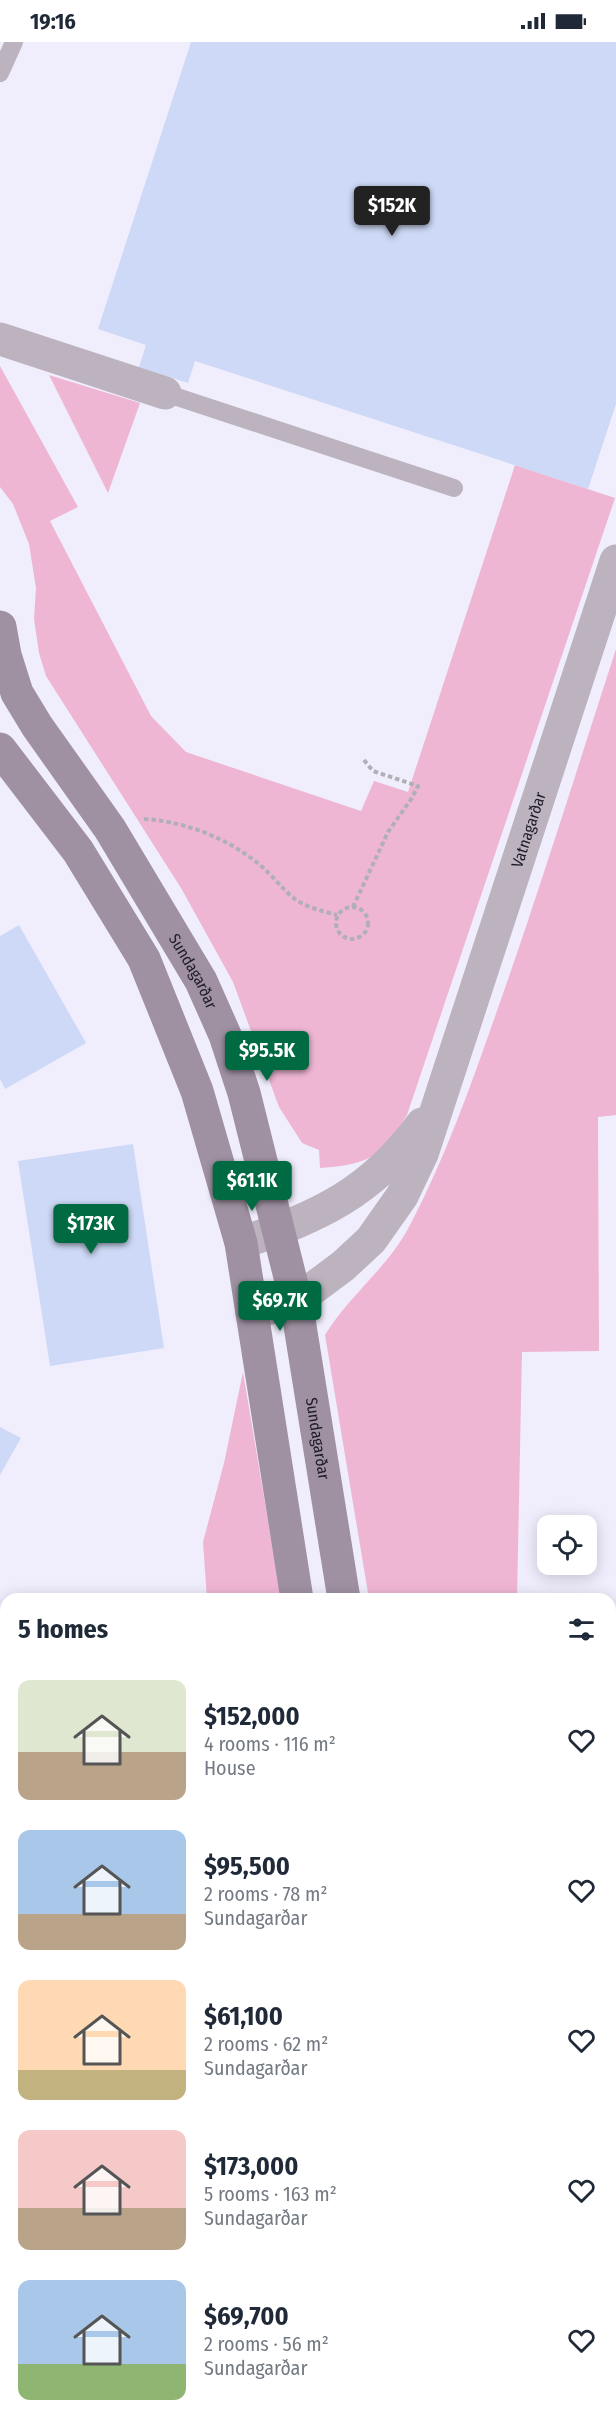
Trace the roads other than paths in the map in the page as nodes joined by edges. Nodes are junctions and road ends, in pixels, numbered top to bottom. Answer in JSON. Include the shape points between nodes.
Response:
{"nodes":[{"id":1,"x":14,"y":42,"type":"edge"},
{"id":2,"x":0,"y":73,"type":"edge"},
{"id":3,"x":0,"y":339,"type":"edge"},
{"id":4,"x":165,"y":393,"type":"joint"},
{"id":5,"x":454,"y":488,"type":"dead end"},
{"id":6,"x":616,"y":561,"type":"edge"},
{"id":7,"x":0,"y":627,"type":"edge"},
{"id":8,"x":0,"y":749,"type":"edge"},
{"id":9,"x":441,"y":1098,"type":"junction"},
{"id":10,"x":279,"y":1230,"type":"junction"},
{"id":11,"x":241,"y":1243,"type":"junction"},
{"id":12,"x":296,"y":1301,"type":"junction"},
{"id":13,"x":252,"y":1313,"type":"junction"},
{"id":14,"x":296,"y":1593,"type":"edge"},
{"id":15,"x":343,"y":1593,"type":"edge"}],
"edges":[{"from":1,"to":2,"type":"lane"},
{"from":3,"to":4,"type":"street"},
{"from":4,"to":5,"type":"lane"},
{"from":6,"to":9,"type":"street","name":"Vatnagarðar"},
{"from":7,"to":10,"type":"main road","name":"Sundagarðar","via":[[17,693],[110,829],[201,981],[225,1035],[244,1093]]},
{"from":8,"to":11,"type":"main road","via":[[78,851],[144,959],[196,1091]]},
{"from":9,"to":10,"type":"street","name":"Vatnagarðar","via":[[399,1155],[359,1190],[325,1211]]},
{"from":9,"to":12,"type":"street","name":"Vatnagarðar","via":[[422,1154],[402,1196],[371,1240]]},
{"from":10,"to":11,"type":"street","name":"Vatnagarðar"},
{"from":10,"to":12,"type":"main road","name":"Sundagarðar"},
{"from":11,"to":13,"type":"main road"},
{"from":12,"to":13,"type":"street","name":"Vatnagarðar"},
{"from":12,"to":15,"type":"main road","name":"Sundagarðar"},
{"from":13,"to":14,"type":"main road"}]}
